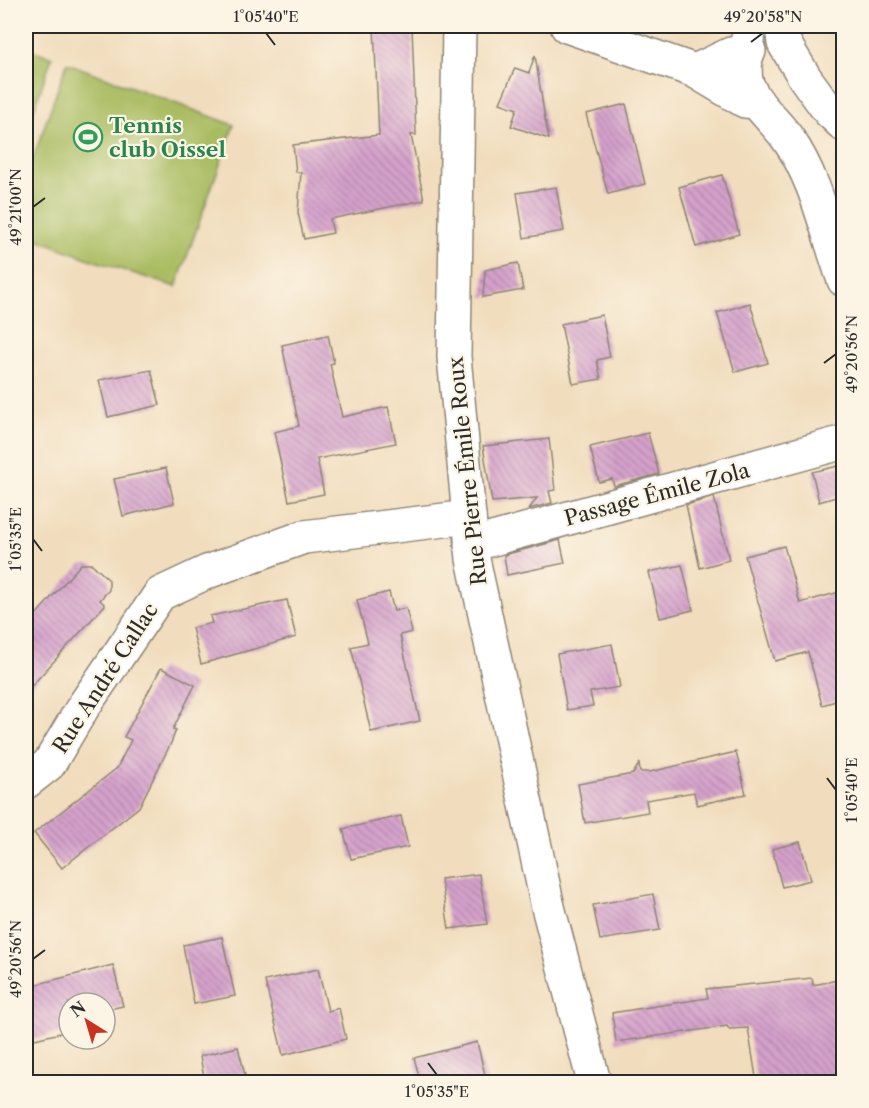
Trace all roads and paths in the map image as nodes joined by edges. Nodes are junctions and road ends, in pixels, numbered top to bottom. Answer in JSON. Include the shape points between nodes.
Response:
{"nodes":[{"id":1,"x":459,"y":26,"type":"edge"},
{"id":2,"x":567,"y":26,"type":"edge"},
{"id":3,"x":783,"y":34,"type":"edge"},
{"id":4,"x":750,"y":38,"type":"edge"},
{"id":5,"x":695,"y":71,"type":"junction"},
{"id":6,"x":757,"y":102,"type":"junction"},
{"id":7,"x":843,"y":125,"type":"edge"},
{"id":8,"x":815,"y":197,"type":"junction"},
{"id":9,"x":843,"y":215,"type":"edge"},
{"id":10,"x":843,"y":280,"type":"edge"},
{"id":11,"x":843,"y":442,"type":"edge"},
{"id":12,"x":470,"y":531,"type":"junction"},
{"id":13,"x":26,"y":782,"type":"edge"},
{"id":14,"x":594,"y":1083,"type":"edge"}],
"edges":[{"from":1,"to":12,"type":"street","name":"Rue Pierre Émile Roux","via":[[454,357]]},
{"from":2,"to":5,"type":"street"},
{"from":3,"to":4,"type":"street","via":[[757,43]]},
{"from":3,"to":7,"type":"street","via":[[829,111]]},
{"from":4,"to":5,"type":"street","via":[[730,54]]},
{"from":4,"to":6,"type":"street","via":[[743,69]]},
{"from":5,"to":6,"type":"street","via":[[745,100]]},
{"from":6,"to":8,"type":"street","via":[[788,139]]},
{"from":8,"to":9,"type":"street"},
{"from":8,"to":10,"type":"street"},
{"from":11,"to":12,"type":"street","name":"Passage Émile Zola"},
{"from":12,"to":13,"type":"street","name":"Rue André Callac","via":[[304,537],[207,572],[160,594],[49,764]]},
{"from":12,"to":14,"type":"street","name":"Rue Pierre Émile Roux","via":[[549,907]]}]}
